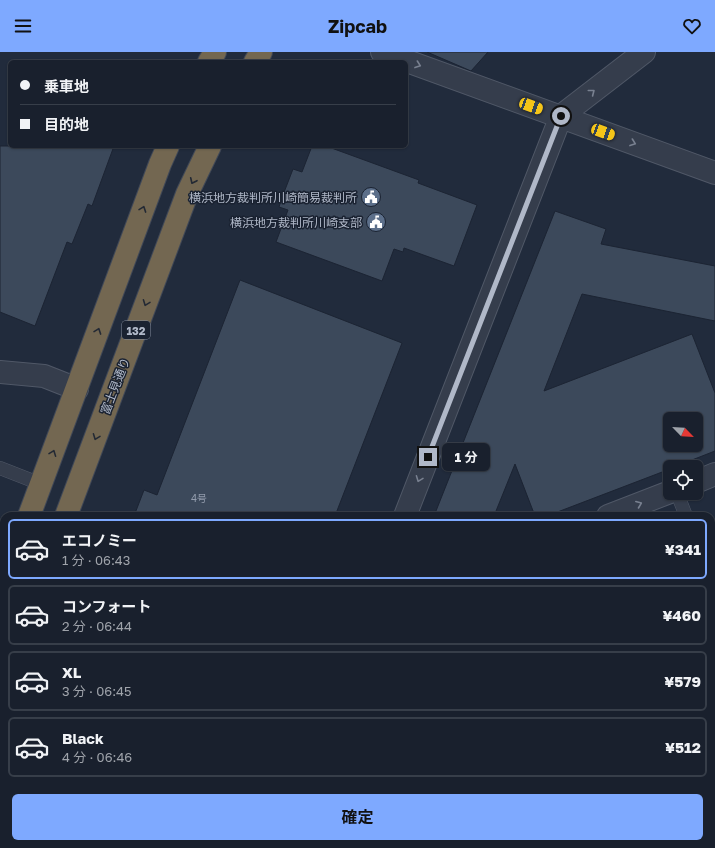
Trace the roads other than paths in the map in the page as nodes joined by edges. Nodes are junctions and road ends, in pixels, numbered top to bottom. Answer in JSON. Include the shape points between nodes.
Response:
{"nodes":[{"id":1,"x":382,"y":52,"type":"edge"},
{"id":2,"x":644,"y":52,"type":"edge"},
{"id":3,"x":404,"y":60,"type":"edge"},
{"id":4,"x":408,"y":61,"type":"edge"},
{"id":5,"x":561,"y":116,"type":"junction"},
{"id":6,"x":167,"y":148,"type":"edge"},
{"id":7,"x":209,"y":148,"type":"edge"},
{"id":8,"x":715,"y":174,"type":"edge"},
{"id":9,"x":0,"y":372,"type":"edge"},
{"id":10,"x":77,"y":389,"type":"junction"},
{"id":11,"x":0,"y":468,"type":"edge"},
{"id":12,"x":715,"y":474,"type":"edge"},
{"id":13,"x":703,"y":479,"type":"edge"},
{"id":14,"x":41,"y":484,"type":"junction"},
{"id":15,"x":663,"y":495,"type":"edge"},
{"id":16,"x":680,"y":500,"type":"edge"},
{"id":17,"x":30,"y":512,"type":"edge"},
{"id":18,"x":68,"y":512,"type":"edge"},
{"id":19,"x":407,"y":512,"type":"edge"},
{"id":20,"x":618,"y":512,"type":"edge"},
{"id":21,"x":684,"y":512,"type":"edge"}],
"edges":[{"from":1,"to":3,"type":"street","one_way":true},
{"from":5,"to":2,"type":"street","one_way":true},
{"from":4,"to":5,"type":"street","one_way":true},
{"from":5,"to":8,"type":"street","one_way":true},
{"from":5,"to":19,"type":"street","one_way":true},
{"from":10,"to":6,"type":"highway","one_way":true},
{"from":7,"to":18,"type":"highway","name":"富士見通り","number":"132","one_way":true,"via":[[188,194]]},
{"from":9,"to":10,"type":"street","via":[[44,376]]},
{"from":14,"to":10,"type":"highway","one_way":true},
{"from":11,"to":14,"type":"lane"},
{"from":12,"to":13,"type":"street"},
{"from":14,"to":17,"type":"highway"},
{"from":20,"to":15,"type":"street","one_way":true},
{"from":16,"to":21,"type":"lane"}]}
